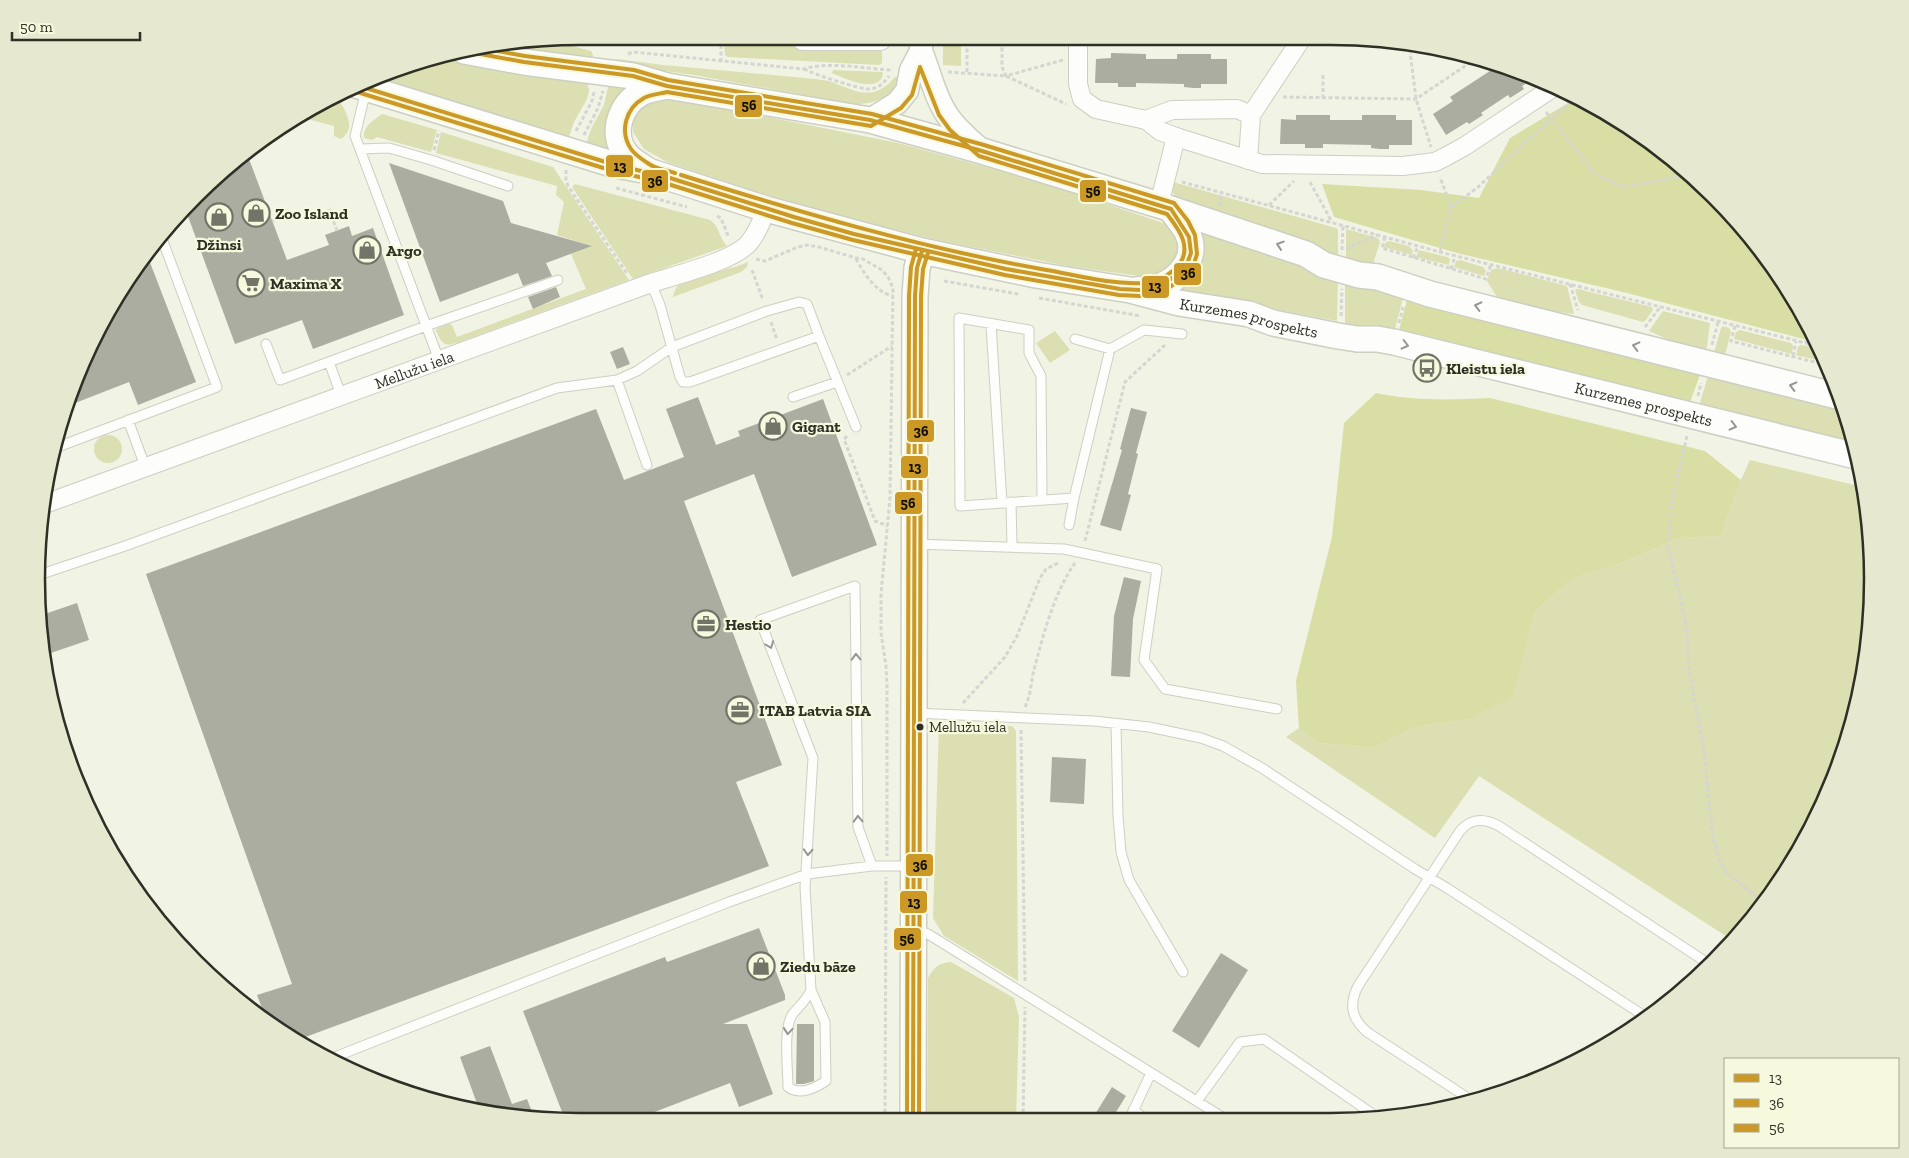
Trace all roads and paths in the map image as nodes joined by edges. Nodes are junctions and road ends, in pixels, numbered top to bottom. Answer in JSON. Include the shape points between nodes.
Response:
{"nodes":[{"id":1,"x":721,"y":45,"type":"edge"},
{"id":2,"x":967,"y":45,"type":"edge"},
{"id":3,"x":1002,"y":45,"type":"edge"},
{"id":4,"x":1297,"y":45,"type":"edge"},
{"id":5,"x":921,"y":46,"type":"edge"},
{"id":6,"x":1078,"y":48,"type":"edge"},
{"id":7,"x":1410,"y":51,"type":"edge"},
{"id":8,"x":633,"y":52,"type":"dead end"},
{"id":9,"x":481,"y":54,"type":"edge"},
{"id":10,"x":721,"y":62,"type":"junction"},
{"id":11,"x":1469,"y":63,"type":"edge"},
{"id":12,"x":803,"y":68,"type":"junction"},
{"id":13,"x":891,"y":70,"type":"junction"},
{"id":14,"x":899,"y":70,"type":"dead end"},
{"id":15,"x":942,"y":71,"type":"dead end"},
{"id":16,"x":967,"y":72,"type":"junction"},
{"id":17,"x":1323,"y":75,"type":"dead end"},
{"id":18,"x":1006,"y":76,"type":"junction"},
{"id":19,"x":604,"y":82,"type":"dead end"},
{"id":20,"x":668,"y":86,"type":"junction"},
{"id":21,"x":594,"y":88,"type":"dead end"},
{"id":22,"x":368,"y":89,"type":"edge"},
{"id":23,"x":360,"y":92,"type":"edge"},
{"id":24,"x":1547,"y":92,"type":"edge"},
{"id":25,"x":1262,"y":97,"type":"junction"},
{"id":26,"x":1323,"y":98,"type":"junction"},
{"id":27,"x":1082,"y":99,"type":"junction"},
{"id":28,"x":1416,"y":99,"type":"junction"},
{"id":29,"x":1536,"y":99,"type":"junction"},
{"id":30,"x":1570,"y":102,"type":"edge"},
{"id":31,"x":1251,"y":115,"type":"junction"},
{"id":32,"x":1551,"y":119,"type":"junction"},
{"id":33,"x":870,"y":120,"type":"junction"},
{"id":34,"x":1146,"y":120,"type":"junction"},
{"id":35,"x":440,"y":128,"type":"dead end"},
{"id":36,"x":575,"y":134,"type":"dead end"},
{"id":37,"x":1176,"y":137,"type":"junction"},
{"id":38,"x":583,"y":141,"type":"dead end"},
{"id":39,"x":360,"y":149,"type":"junction"},
{"id":40,"x":982,"y":151,"type":"junction"},
{"id":41,"x":431,"y":160,"type":"junction"},
{"id":42,"x":1248,"y":160,"type":"junction"},
{"id":43,"x":1434,"y":162,"type":"junction"},
{"id":44,"x":1301,"y":166,"type":"junction"},
{"id":45,"x":566,"y":168,"type":"dead end"},
{"id":46,"x":648,"y":171,"type":"junction"},
{"id":47,"x":1680,"y":176,"type":"edge"},
{"id":48,"x":1166,"y":178,"type":"junction"},
{"id":49,"x":508,"y":186,"type":"dead end"},
{"id":50,"x":613,"y":187,"type":"dead end"},
{"id":51,"x":1269,"y":205,"type":"junction"},
{"id":52,"x":687,"y":207,"type":"dead end"},
{"id":53,"x":1165,"y":207,"type":"junction"},
{"id":54,"x":1451,"y":207,"type":"junction"},
{"id":55,"x":329,"y":209,"type":"dead end"},
{"id":56,"x":766,"y":209,"type":"junction"},
{"id":57,"x":288,"y":215,"type":"dead end"},
{"id":58,"x":715,"y":215,"type":"dead end"},
{"id":59,"x":272,"y":220,"type":"dead end"},
{"id":60,"x":1332,"y":222,"type":"junction"},
{"id":61,"x":1343,"y":226,"type":"junction"},
{"id":62,"x":337,"y":231,"type":"dead end"},
{"id":63,"x":1377,"y":235,"type":"junction"},
{"id":64,"x":1385,"y":237,"type":"junction"},
{"id":65,"x":733,"y":241,"type":"dead end"},
{"id":66,"x":164,"y":244,"type":"edge"},
{"id":67,"x":1418,"y":246,"type":"junction"},
{"id":68,"x":922,"y":251,"type":"junction"},
{"id":69,"x":1342,"y":251,"type":"junction"},
{"id":70,"x":1440,"y":252,"type":"junction"},
{"id":71,"x":1455,"y":256,"type":"junction"},
{"id":72,"x":753,"y":257,"type":"dead end"},
{"id":73,"x":856,"y":258,"type":"junction"},
{"id":74,"x":1342,"y":258,"type":"dead end"},
{"id":75,"x":1414,"y":258,"type":"junction"},
{"id":76,"x":1491,"y":264,"type":"junction"},
{"id":77,"x":1451,"y":269,"type":"junction"},
{"id":78,"x":558,"y":280,"type":"dead end"},
{"id":79,"x":944,"y":281,"type":"dead end"},
{"id":80,"x":651,"y":283,"type":"junction"},
{"id":81,"x":1342,"y":284,"type":"dead end"},
{"id":82,"x":1570,"y":284,"type":"junction"},
{"id":83,"x":1408,"y":287,"type":"junction"},
{"id":84,"x":1130,"y":290,"type":"junction"},
{"id":85,"x":1023,"y":295,"type":"dead end"},
{"id":86,"x":892,"y":296,"type":"junction"},
{"id":87,"x":1032,"y":297,"type":"dead end"},
{"id":88,"x":1661,"y":306,"type":"junction"},
{"id":89,"x":1585,"y":312,"type":"dead end"},
{"id":90,"x":1144,"y":317,"type":"dead end"},
{"id":91,"x":991,"y":324,"type":"junction"},
{"id":92,"x":1341,"y":324,"type":"dead end"},
{"id":93,"x":1637,"y":325,"type":"dead end"},
{"id":94,"x":426,"y":326,"type":"junction"},
{"id":95,"x":1734,"y":326,"type":"junction"},
{"id":96,"x":1182,"y":334,"type":"joint"},
{"id":97,"x":819,"y":336,"type":"junction"},
{"id":98,"x":1075,"y":339,"type":"dead end"},
{"id":99,"x":1808,"y":340,"type":"edge"},
{"id":100,"x":1796,"y":341,"type":"junction"},
{"id":101,"x":1394,"y":342,"type":"junction"},
{"id":102,"x":1805,"y":343,"type":"junction"},
{"id":103,"x":266,"y":344,"type":"dead end"},
{"id":104,"x":1809,"y":344,"type":"edge"},
{"id":105,"x":892,"y":346,"type":"junction"},
{"id":106,"x":672,"y":347,"type":"junction"},
{"id":107,"x":1110,"y":349,"type":"junction"},
{"id":108,"x":1793,"y":356,"type":"junction"},
{"id":109,"x":439,"y":360,"type":"junction"},
{"id":110,"x":329,"y":362,"type":"junction"},
{"id":111,"x":1818,"y":363,"type":"edge"},
{"id":112,"x":617,"y":380,"type":"junction"},
{"id":113,"x":837,"y":382,"type":"junction"},
{"id":114,"x":1831,"y":394,"type":"edge"},
{"id":115,"x":341,"y":395,"type":"junction"},
{"id":116,"x":792,"y":397,"type":"dead end"},
{"id":117,"x":128,"y":420,"type":"junction"},
{"id":118,"x":856,"y":427,"type":"joint"},
{"id":119,"x":1687,"y":434,"type":"dead end"},
{"id":120,"x":62,"y":445,"type":"edge"},
{"id":121,"x":1849,"y":454,"type":"edge"},
{"id":122,"x":647,"y":465,"type":"dead end"},
{"id":123,"x":145,"y":466,"type":"junction"},
{"id":124,"x":1074,"y":498,"type":"junction"},
{"id":125,"x":1042,"y":500,"type":"junction"},
{"id":126,"x":51,"y":501,"type":"edge"},
{"id":127,"x":1011,"y":502,"type":"junction"},
{"id":128,"x":1002,"y":503,"type":"junction"},
{"id":129,"x":1069,"y":525,"type":"dead end"},
{"id":130,"x":888,"y":526,"type":"junction"},
{"id":131,"x":915,"y":544,"type":"junction"},
{"id":132,"x":1012,"y":546,"type":"junction"},
{"id":133,"x":1082,"y":553,"type":"junction"},
{"id":134,"x":45,"y":573,"type":"edge"},
{"id":135,"x":1276,"y":709,"type":"dead end"},
{"id":136,"x":914,"y":713,"type":"junction"},
{"id":137,"x":959,"y":714,"type":"junction"},
{"id":138,"x":1021,"y":718,"type":"junction"},
{"id":139,"x":1116,"y":724,"type":"junction"},
{"id":140,"x":872,"y":866,"type":"junction"},
{"id":141,"x":914,"y":866,"type":"junction"},
{"id":142,"x":886,"y":867,"type":"junction"},
{"id":143,"x":806,"y":874,"type":"junction"},
{"id":144,"x":1430,"y":878,"type":"junction"},
{"id":145,"x":1758,"y":898,"type":"edge"},
{"id":146,"x":914,"y":929,"type":"junction"},
{"id":147,"x":1704,"y":961,"type":"edge"},
{"id":148,"x":1183,"y":972,"type":"dead end"},
{"id":149,"x":1025,"y":980,"type":"dead end"},
{"id":150,"x":811,"y":990,"type":"junction"},
{"id":151,"x":1025,"y":1010,"type":"dead end"},
{"id":152,"x":1640,"y":1013,"type":"edge"},
{"id":153,"x":338,"y":1055,"type":"edge"},
{"id":154,"x":1151,"y":1073,"type":"junction"},
{"id":155,"x":1465,"y":1096,"type":"edge"},
{"id":156,"x":1197,"y":1100,"type":"junction"},
{"id":157,"x":1133,"y":1110,"type":"junction"},
{"id":158,"x":1369,"y":1112,"type":"edge"},
{"id":159,"x":885,"y":1113,"type":"edge"},
{"id":160,"x":913,"y":1113,"type":"edge"},
{"id":161,"x":1023,"y":1113,"type":"edge"},
{"id":162,"x":1132,"y":1113,"type":"edge"},
{"id":163,"x":1138,"y":1113,"type":"edge"},
{"id":164,"x":1216,"y":1113,"type":"edge"}],
"edges":[{"from":1,"to":10,"type":"path"},
{"from":2,"to":16,"type":"path"},
{"from":3,"to":18,"type":"path","via":[[1002,66]]},
{"from":4,"to":25,"type":"street"},
{"from":5,"to":33,"type":"street","via":[[907,90],[897,103]]},
{"from":5,"to":40,"type":"street","via":[[944,111]]},
{"from":6,"to":18,"type":"path"},
{"from":6,"to":27,"type":"street","via":[[1078,84]]},
{"from":7,"to":28,"type":"path"},
{"from":8,"to":10,"type":"path"},
{"from":9,"to":20,"type":"main road","via":[[633,76]]},
{"from":10,"to":12,"type":"path"},
{"from":11,"to":28,"type":"path"},
{"from":12,"to":13,"type":"path"},
{"from":12,"to":13,"type":"path","via":[[812,74],[865,89],[883,84]]},
{"from":13,"to":14,"type":"path"},
{"from":15,"to":16,"type":"path"},
{"from":16,"to":18,"type":"path"},
{"from":17,"to":26,"type":"path"},
{"from":18,"to":27,"type":"path","via":[[1068,105]]},
{"from":19,"to":38,"type":"path","via":[[601,98]]},
{"from":20,"to":33,"type":"main road"},
{"from":20,"to":46,"type":"main road","via":[[642,92],[628,103],[620,116],[618,134],[626,155]]},
{"from":21,"to":36,"type":"path","via":[[592,101]]},
{"from":22,"to":46,"type":"main road","name":"Kurzemes prospekts","via":[[612,164]]},
{"from":23,"to":39,"type":"lane","via":[[355,136]]},
{"from":24,"to":29,"type":"street"},
{"from":25,"to":26,"type":"path"},
{"from":25,"to":31,"type":"street"},
{"from":26,"to":28,"type":"path"},
{"from":27,"to":34,"type":"street","via":[[1096,109]]},
{"from":28,"to":43,"type":"path"},
{"from":29,"to":32,"type":"path"},
{"from":29,"to":43,"type":"street","via":[[1465,146]]},
{"from":30,"to":32,"type":"path"},
{"from":31,"to":34,"type":"street","via":[[1237,109],[1172,110]]},
{"from":31,"to":42,"type":"street"},
{"from":32,"to":47,"type":"path","via":[[1595,174],[1624,187]]},
{"from":32,"to":54,"type":"path"},
{"from":33,"to":40,"type":"main road"},
{"from":34,"to":37,"type":"street","via":[[1160,131]]},
{"from":35,"to":41,"type":"path"},
{"from":37,"to":42,"type":"street"},
{"from":37,"to":48,"type":"street"},
{"from":39,"to":41,"type":"lane","via":[[389,148]]},
{"from":39,"to":94,"type":"lane"},
{"from":40,"to":53,"type":"main road"},
{"from":41,"to":49,"type":"lane"},
{"from":42,"to":44,"type":"street"},
{"from":43,"to":44,"type":"street","via":[[1403,166]]},
{"from":43,"to":54,"type":"path"},
{"from":44,"to":51,"type":"path","via":[[1296,180]]},
{"from":44,"to":60,"type":"path"},
{"from":45,"to":80,"type":"path","via":[[568,186],[631,280]]},
{"from":46,"to":56,"type":"main road","name":"Kurzemes prospekts"},
{"from":48,"to":51,"type":"path"},
{"from":48,"to":53,"type":"street"},
{"from":50,"to":52,"type":"path"},
{"from":51,"to":60,"type":"path"},
{"from":83,"to":53,"type":"main road","one_way":true,"via":[[1324,265],[1306,254]]},
{"from":53,"to":84,"type":"main road","via":[[1187,231],[1191,252],[1188,264],[1178,277],[1157,287]]},
{"from":54,"to":70,"type":"path"},
{"from":55,"to":62,"type":"path"},
{"from":56,"to":68,"type":"main road","name":"Kurzemes prospekts"},
{"from":56,"to":80,"type":"street","name":"Mellužu iela","via":[[755,235],[734,255]]},
{"from":57,"to":59,"type":"path"},
{"from":58,"to":65,"type":"path","via":[[721,218],[728,237]]},
{"from":60,"to":61,"type":"path"},
{"from":61,"to":63,"type":"path"},
{"from":61,"to":69,"type":"path"},
{"from":63,"to":64,"type":"path"},
{"from":63,"to":69,"type":"path"},
{"from":64,"to":67,"type":"path"},
{"from":64,"to":75,"type":"path","via":[[1382,248]]},
{"from":66,"to":117,"type":"lane","via":[[216,387]]},
{"from":67,"to":70,"type":"path"},
{"from":67,"to":75,"type":"path"},
{"from":68,"to":84,"type":"main road","name":"Kurzemes prospekts","via":[[1036,275]]},
{"from":68,"to":131,"type":"main road","via":[[915,296]]},
{"from":69,"to":74,"type":"path"},
{"from":70,"to":71,"type":"path"},
{"from":71,"to":76,"type":"path"},
{"from":71,"to":77,"type":"path"},
{"from":72,"to":73,"type":"path","via":[[765,261],[807,245]]},
{"from":73,"to":86,"type":"path","via":[[880,290]]},
{"from":73,"to":86,"type":"path","via":[[882,270],[893,288]]},
{"from":75,"to":77,"type":"path"},
{"from":76,"to":77,"type":"path","via":[[1486,279]]},
{"from":76,"to":82,"type":"path"},
{"from":78,"to":94,"type":"lane"},
{"from":79,"to":85,"type":"path"},
{"from":80,"to":106,"type":"lane"},
{"from":80,"to":109,"type":"street","name":"Mellužu iela"},
{"from":81,"to":92,"type":"path"},
{"from":82,"to":88,"type":"path"},
{"from":82,"to":89,"type":"path","via":[[1577,310]]},
{"from":83,"to":101,"type":"path"},
{"from":114,"to":83,"type":"main road","one_way":true},
{"from":84,"to":101,"type":"main road","name":"Kurzemes prospekts","via":[[1357,340],[1377,338]]},
{"from":86,"to":105,"type":"path"},
{"from":87,"to":90,"type":"path"},
{"from":88,"to":93,"type":"path","via":[[1646,327]]},
{"from":88,"to":95,"type":"path"},
{"from":91,"to":125,"type":"lane","via":[[1029,330],[1029,353],[1041,376]]},
{"from":91,"to":128,"type":"lane"},
{"from":91,"to":128,"type":"lane","via":[[959,318],[960,506]]},
{"from":94,"to":109,"type":"lane"},
{"from":94,"to":110,"type":"lane"},
{"from":95,"to":100,"type":"path"},
{"from":95,"to":108,"type":"path","via":[[1731,341]]},
{"from":96,"to":107,"type":"lane","via":[[1144,330]]},
{"from":96,"to":133,"type":"path","via":[[1162,347],[1125,382]]},
{"from":97,"to":106,"type":"lane","via":[[807,304],[799,302]]},
{"from":97,"to":106,"type":"lane","via":[[690,382],[683,382],[680,377]]},
{"from":97,"to":113,"type":"lane"},
{"from":98,"to":107,"type":"lane"},
{"from":99,"to":102,"type":"path"},
{"from":100,"to":102,"type":"path"},
{"from":100,"to":108,"type":"path"},
{"from":101,"to":121,"type":"main road","name":"Kurzemes prospekts","one_way":true},
{"from":102,"to":104,"type":"path"},
{"from":103,"to":110,"type":"lane","via":[[280,380]]},
{"from":105,"to":113,"type":"path"},
{"from":105,"to":130,"type":"path"},
{"from":106,"to":112,"type":"lane"},
{"from":107,"to":124,"type":"lane"},
{"from":108,"to":111,"type":"path"},
{"from":109,"to":115,"type":"street","name":"Mellužu iela"},
{"from":110,"to":115,"type":"lane"},
{"from":112,"to":122,"type":"lane"},
{"from":112,"to":134,"type":"lane","via":[[557,388]]},
{"from":113,"to":116,"type":"lane"},
{"from":113,"to":118,"type":"lane"},
{"from":115,"to":123,"type":"street","name":"Mellužu iela"},
{"from":117,"to":120,"type":"lane"},
{"from":117,"to":123,"type":"lane"},
{"from":118,"to":130,"type":"path","via":[[844,439],[875,521]]},
{"from":119,"to":145,"type":"path","via":[[1672,501],[1668,544],[1687,629],[1689,669],[1704,752],[1713,838],[1726,873]]},
{"from":123,"to":126,"type":"street","name":"Mellužu iela"},
{"from":124,"to":125,"type":"lane"},
{"from":124,"to":129,"type":"lane"},
{"from":125,"to":127,"type":"lane"},
{"from":127,"to":128,"type":"lane"},
{"from":127,"to":132,"type":"lane"},
{"from":130,"to":142,"type":"path","via":[[881,594],[881,633],[887,684]]},
{"from":131,"to":132,"type":"lane"},
{"from":131,"to":136,"type":"main road"},
{"from":132,"to":133,"type":"lane"},
{"from":133,"to":135,"type":"lane","via":[[1157,568],[1144,660],[1165,689]]},
{"from":133,"to":137,"type":"path","via":[[1046,569],[1005,657],[963,703]]},
{"from":133,"to":138,"type":"path","via":[[1065,577],[1054,604]]},
{"from":136,"to":137,"type":"lane"},
{"from":136,"to":141,"type":"main road"},
{"from":137,"to":138,"type":"lane"},
{"from":138,"to":139,"type":"lane"},
{"from":138,"to":149,"type":"path"},
{"from":139,"to":144,"type":"lane","via":[[1178,732],[1223,746]]},
{"from":139,"to":148,"type":"lane","via":[[1121,852],[1129,880]]},
{"from":140,"to":142,"type":"lane"},
{"from":140,"to":143,"type":"lane"},
{"from":140,"to":143,"type":"lane","one_way":true,"via":[[858,827],[855,586],[760,620],[813,758]]},
{"from":141,"to":142,"type":"lane"},
{"from":141,"to":146,"type":"main road"},
{"from":142,"to":159,"type":"path"},
{"from":143,"to":150,"type":"lane"},
{"from":143,"to":153,"type":"lane"},
{"from":144,"to":147,"type":"lane","via":[[1464,827],[1474,821],[1485,820],[1499,826]]},
{"from":144,"to":152,"type":"lane"},
{"from":144,"to":155,"type":"lane","via":[[1358,986],[1352,1000],[1353,1013],[1367,1032]]},
{"from":146,"to":154,"type":"lane","via":[[936,939]]},
{"from":146,"to":160,"type":"main road"},
{"from":150,"to":150,"type":"lane","one_way":true,"via":[[788,1027],[788,1087],[793,1090],[814,1090],[826,1080],[825,1022]]},
{"from":151,"to":161,"type":"path"},
{"from":154,"to":156,"type":"lane"},
{"from":154,"to":157,"type":"lane"},
{"from":156,"to":158,"type":"lane","via":[[1240,1042],[1264,1039]]},
{"from":156,"to":164,"type":"lane"},
{"from":157,"to":162,"type":"lane"},
{"from":157,"to":163,"type":"lane"}]}
